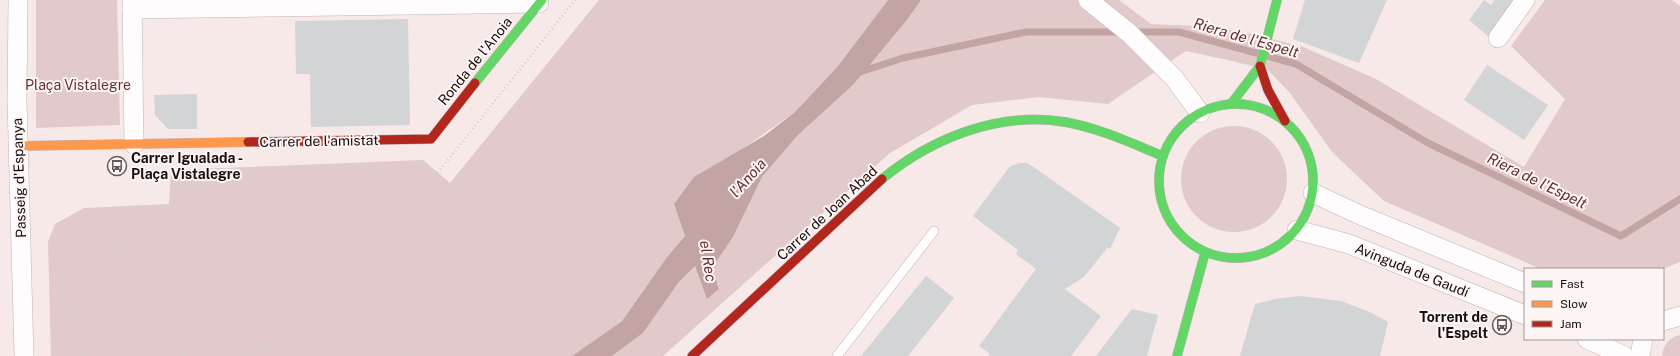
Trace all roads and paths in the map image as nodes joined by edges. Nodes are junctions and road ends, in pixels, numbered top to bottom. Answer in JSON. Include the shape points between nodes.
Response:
{"nodes":[{"id":1,"x":18,"y":0,"type":"edge"},
{"id":2,"x":574,"y":0,"type":"edge"},
{"id":3,"x":738,"y":0,"type":"edge"},
{"id":4,"x":1088,"y":0,"type":"edge"},
{"id":5,"x":1277,"y":0,"type":"edge"},
{"id":6,"x":1525,"y":0,"type":"edge"},
{"id":7,"x":540,"y":2,"type":"edge"},
{"id":8,"x":132,"y":5,"type":"edge"},
{"id":9,"x":1498,"y":38,"type":"dead end"},
{"id":10,"x":1260,"y":66,"type":"junction"},
{"id":11,"x":8,"y":102,"type":"edge"},
{"id":12,"x":1230,"y":104,"type":"junction"},
{"id":13,"x":1200,"y":113,"type":"junction"},
{"id":14,"x":1285,"y":122,"type":"junction"},
{"id":15,"x":431,"y":139,"type":"joint"},
{"id":16,"x":134,"y":144,"type":"junction"},
{"id":17,"x":19,"y":146,"type":"junction"},
{"id":18,"x":1163,"y":156,"type":"junction"},
{"id":19,"x":1313,"y":193,"type":"junction"},
{"id":20,"x":1297,"y":230,"type":"junction"},
{"id":21,"x":934,"y":231,"type":"dead end"},
{"id":22,"x":1205,"y":253,"type":"junction"},
{"id":23,"x":1524,"y":283,"type":"edge"},
{"id":24,"x":1524,"y":315,"type":"edge"},
{"id":25,"x":1680,"y":316,"type":"edge"},
{"id":26,"x":1664,"y":321,"type":"edge"},
{"id":27,"x":254,"y":326,"type":"junction"},
{"id":28,"x":1589,"y":340,"type":"edge"},
{"id":29,"x":1643,"y":340,"type":"edge"},
{"id":30,"x":267,"y":349,"type":"junction"},
{"id":31,"x":253,"y":353,"type":"junction"},
{"id":32,"x":24,"y":356,"type":"edge"},
{"id":33,"x":82,"y":356,"type":"edge"},
{"id":34,"x":183,"y":356,"type":"edge"},
{"id":35,"x":250,"y":356,"type":"edge"},
{"id":36,"x":278,"y":356,"type":"edge"},
{"id":37,"x":410,"y":356,"type":"edge"},
{"id":38,"x":692,"y":356,"type":"edge"},
{"id":39,"x":838,"y":356,"type":"edge"},
{"id":40,"x":1177,"y":356,"type":"edge"},
{"id":41,"x":1624,"y":356,"type":"edge"},
{"id":42,"x":1640,"y":356,"type":"edge"}],
"edges":[{"from":1,"to":11,"type":"street","name":"Passeig d'Espanya"},
{"from":2,"to":30,"type":"path","via":[[424,190],[335,261],[294,304]]},
{"from":3,"to":37,"type":"path","via":[[724,19],[704,38],[668,97],[637,117],[587,156],[504,242]]},
{"from":4,"to":13,"type":"street","via":[[1129,33],[1174,78]]},
{"from":5,"to":10,"type":"street"},
{"from":6,"to":9,"type":"street"},
{"from":7,"to":8,"type":"street"},
{"from":7,"to":15,"type":"street","name":"Ronda de l'Anoia"},
{"from":8,"to":16,"type":"street"},
{"from":10,"to":12,"type":"street"},
{"from":10,"to":14,"type":"street","via":[[1268,90]]},
{"from":11,"to":17,"type":"street","name":"Passeig d'Espanya"},
{"from":12,"to":13,"type":"street"},
{"from":12,"to":14,"type":"street","via":[[1250,105],[1269,111]]},
{"from":13,"to":18,"type":"street","via":[[1184,124],[1171,139]]},
{"from":14,"to":19,"type":"street","via":[[1305,148],[1312,167]]},
{"from":15,"to":16,"type":"street","name":"Carrer de l'amistat"},
{"from":16,"to":17,"type":"street","name":"Carrer de l'amistat"},
{"from":17,"to":32,"type":"street","name":"Passeig d'Espanya"},
{"from":18,"to":22,"type":"street","via":[[1159,175],[1165,213],[1175,229],[1189,243]]},
{"from":18,"to":38,"type":"street","name":"Carrer de Joan Abad","via":[[1131,142],[1075,125],[1041,120],[999,121],[968,130],[906,162],[868,191]]},
{"from":19,"to":20,"type":"street","via":[[1310,206]]},
{"from":19,"to":23,"type":"street"},
{"from":20,"to":22,"type":"street","via":[[1282,244],[1264,254],[1245,259]]},
{"from":20,"to":24,"type":"street","name":"Avinguda de Gaudí","via":[[1349,244]]},
{"from":21,"to":39,"type":"lane"},
{"from":22,"to":40,"type":"street"},
{"from":25,"to":26,"type":"street"},
{"from":27,"to":31,"type":"path"},
{"from":27,"to":33,"type":"path","via":[[253,297],[240,272],[182,226],[165,217],[147,212],[128,213],[110,217],[80,237],[70,252],[64,269],[64,305]]},
{"from":27,"to":34,"type":"path","via":[[233,298],[195,267],[170,254],[153,249],[125,245],[116,248],[114,257],[117,265],[162,287],[184,307],[187,326]]},
{"from":28,"to":41,"type":"street"},
{"from":29,"to":42,"type":"street"},
{"from":30,"to":31,"type":"path"},
{"from":30,"to":36,"type":"path"},
{"from":31,"to":35,"type":"path"}]}
